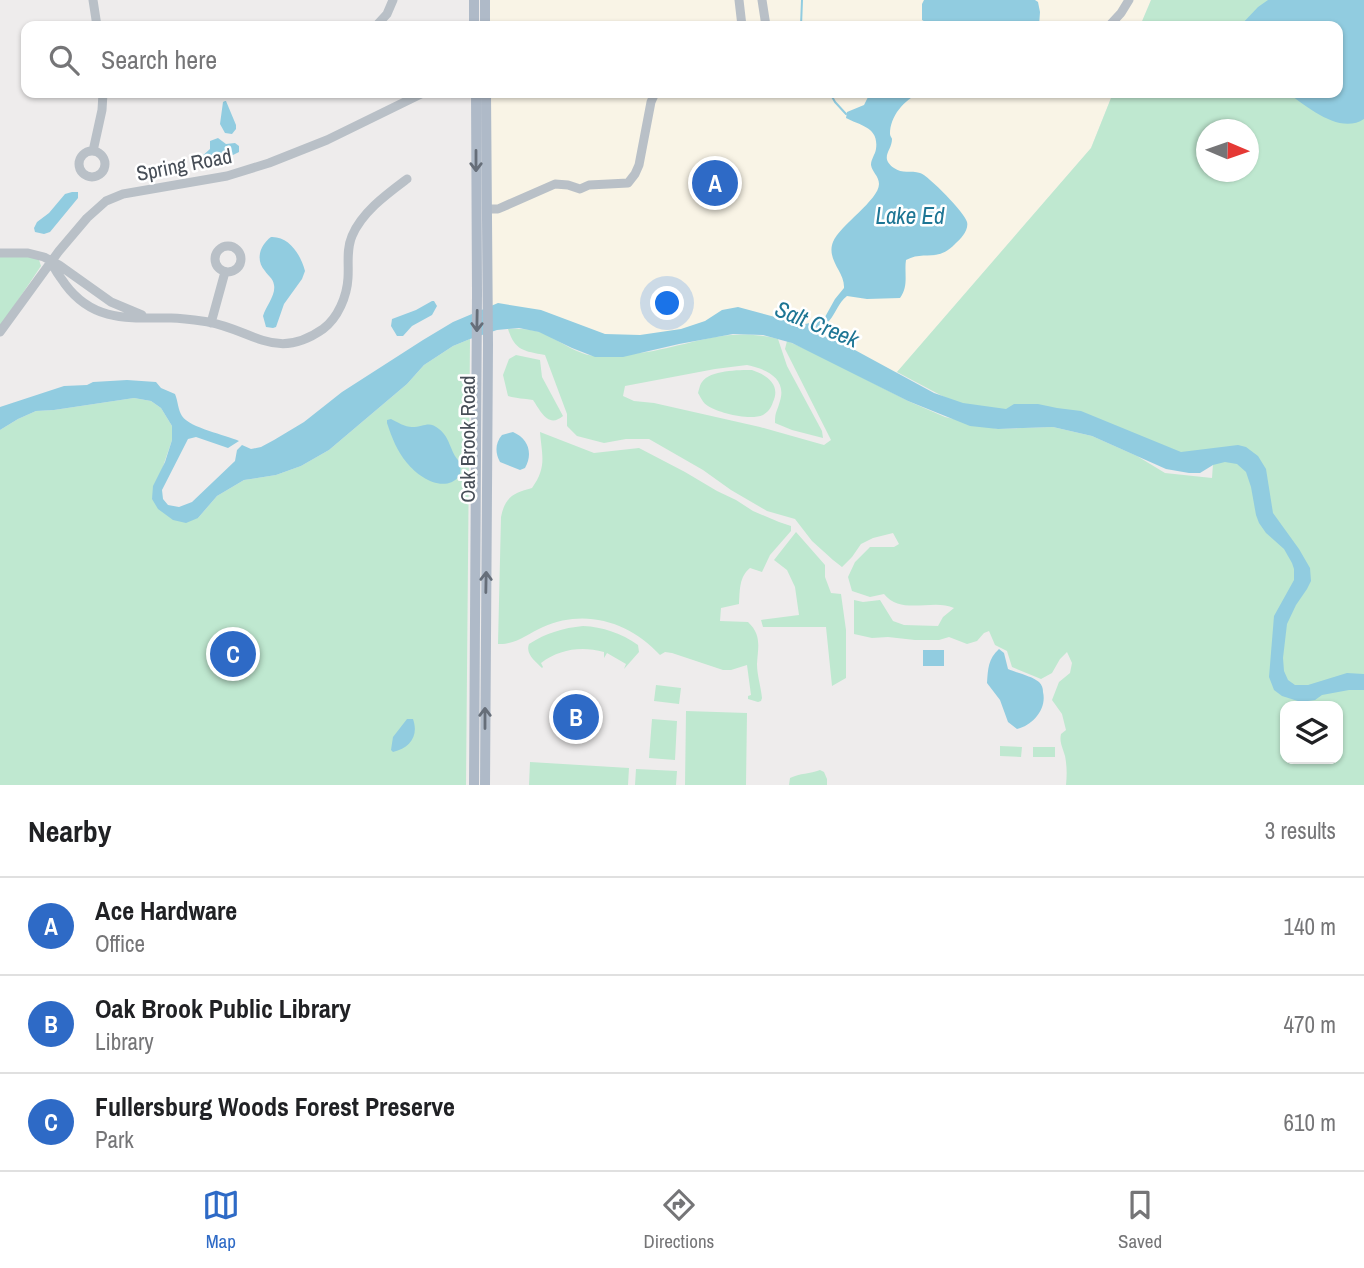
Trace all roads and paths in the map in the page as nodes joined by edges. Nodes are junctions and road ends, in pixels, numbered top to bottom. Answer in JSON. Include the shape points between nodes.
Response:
{"nodes":[{"id":1,"x":93,"y":0,"type":"edge"},
{"id":2,"x":393,"y":0,"type":"edge"},
{"id":3,"x":474,"y":0,"type":"edge"},
{"id":4,"x":485,"y":0,"type":"edge"},
{"id":5,"x":739,"y":0,"type":"edge"},
{"id":6,"x":762,"y":0,"type":"edge"},
{"id":7,"x":1129,"y":0,"type":"edge"},
{"id":8,"x":96,"y":21,"type":"edge"},
{"id":9,"x":381,"y":21,"type":"edge"},
{"id":10,"x":474,"y":21,"type":"edge"},
{"id":11,"x":485,"y":21,"type":"edge"},
{"id":12,"x":741,"y":21,"type":"edge"},
{"id":13,"x":765,"y":21,"type":"edge"},
{"id":14,"x":1115,"y":21,"type":"edge"},
{"id":15,"x":103,"y":98,"type":"edge"},
{"id":16,"x":413,"y":98,"type":"edge"},
{"id":17,"x":475,"y":98,"type":"edge"},
{"id":18,"x":486,"y":98,"type":"edge"},
{"id":19,"x":652,"y":98,"type":"edge"},
{"id":20,"x":93,"y":151,"type":"dead end"},
{"id":21,"x":407,"y":179,"type":"dead end"},
{"id":22,"x":488,"y":209,"type":"junction"},
{"id":23,"x":0,"y":253,"type":"edge"},
{"id":24,"x":52,"y":261,"type":"junction"},
{"id":25,"x":225,"y":272,"type":"dead end"},
{"id":26,"x":90,"y":288,"type":"junction"},
{"id":27,"x":483,"y":292,"type":"junction"},
{"id":28,"x":83,"y":302,"type":"junction"},
{"id":29,"x":151,"y":318,"type":"junction"},
{"id":30,"x":211,"y":323,"type":"junction"},
{"id":31,"x":0,"y":332,"type":"edge"},
{"id":32,"x":474,"y":785,"type":"edge"},
{"id":33,"x":485,"y":785,"type":"edge"}],
"edges":[{"from":1,"to":8,"type":"street"},
{"from":2,"to":9,"type":"street"},
{"from":3,"to":10,"type":"main road"},
{"from":4,"to":11,"type":"main road"},
{"from":5,"to":12,"type":"street"},
{"from":6,"to":13,"type":"street"},
{"from":7,"to":14,"type":"street"},
{"from":15,"to":20,"type":"street"},
{"from":16,"to":24,"type":"street","name":"Spring Road","via":[[270,163],[110,199],[87,218]]},
{"from":17,"to":27,"type":"main road","name":"Oak Brook Road","one_way":true},
{"from":18,"to":22,"type":"main road","name":"Oak Brook Road"},
{"from":19,"to":22,"type":"street","via":[[639,165],[628,183],[580,189],[555,184]]},
{"from":21,"to":30,"type":"street","via":[[355,230],[345,294],[326,327],[304,340],[276,344]]},
{"from":22,"to":27,"type":"main road","name":"Oak Brook Road"},
{"from":23,"to":24,"type":"street","via":[[28,253]]},
{"from":24,"to":26,"type":"street"},
{"from":24,"to":28,"type":"street"},
{"from":24,"to":31,"type":"street","name":"Spring Road"},
{"from":25,"to":30,"type":"street"},
{"from":26,"to":28,"type":"street"},
{"from":26,"to":29,"type":"street","via":[[120,307]]},
{"from":27,"to":32,"type":"main road","name":"Oak Brook Road","one_way":true,"via":[[476,349]]},
{"from":33,"to":27,"type":"main road","name":"Oak Brook Road","one_way":true,"via":[[488,344]]},
{"from":28,"to":29,"type":"street","via":[[120,318]]},
{"from":29,"to":30,"type":"street"}]}
